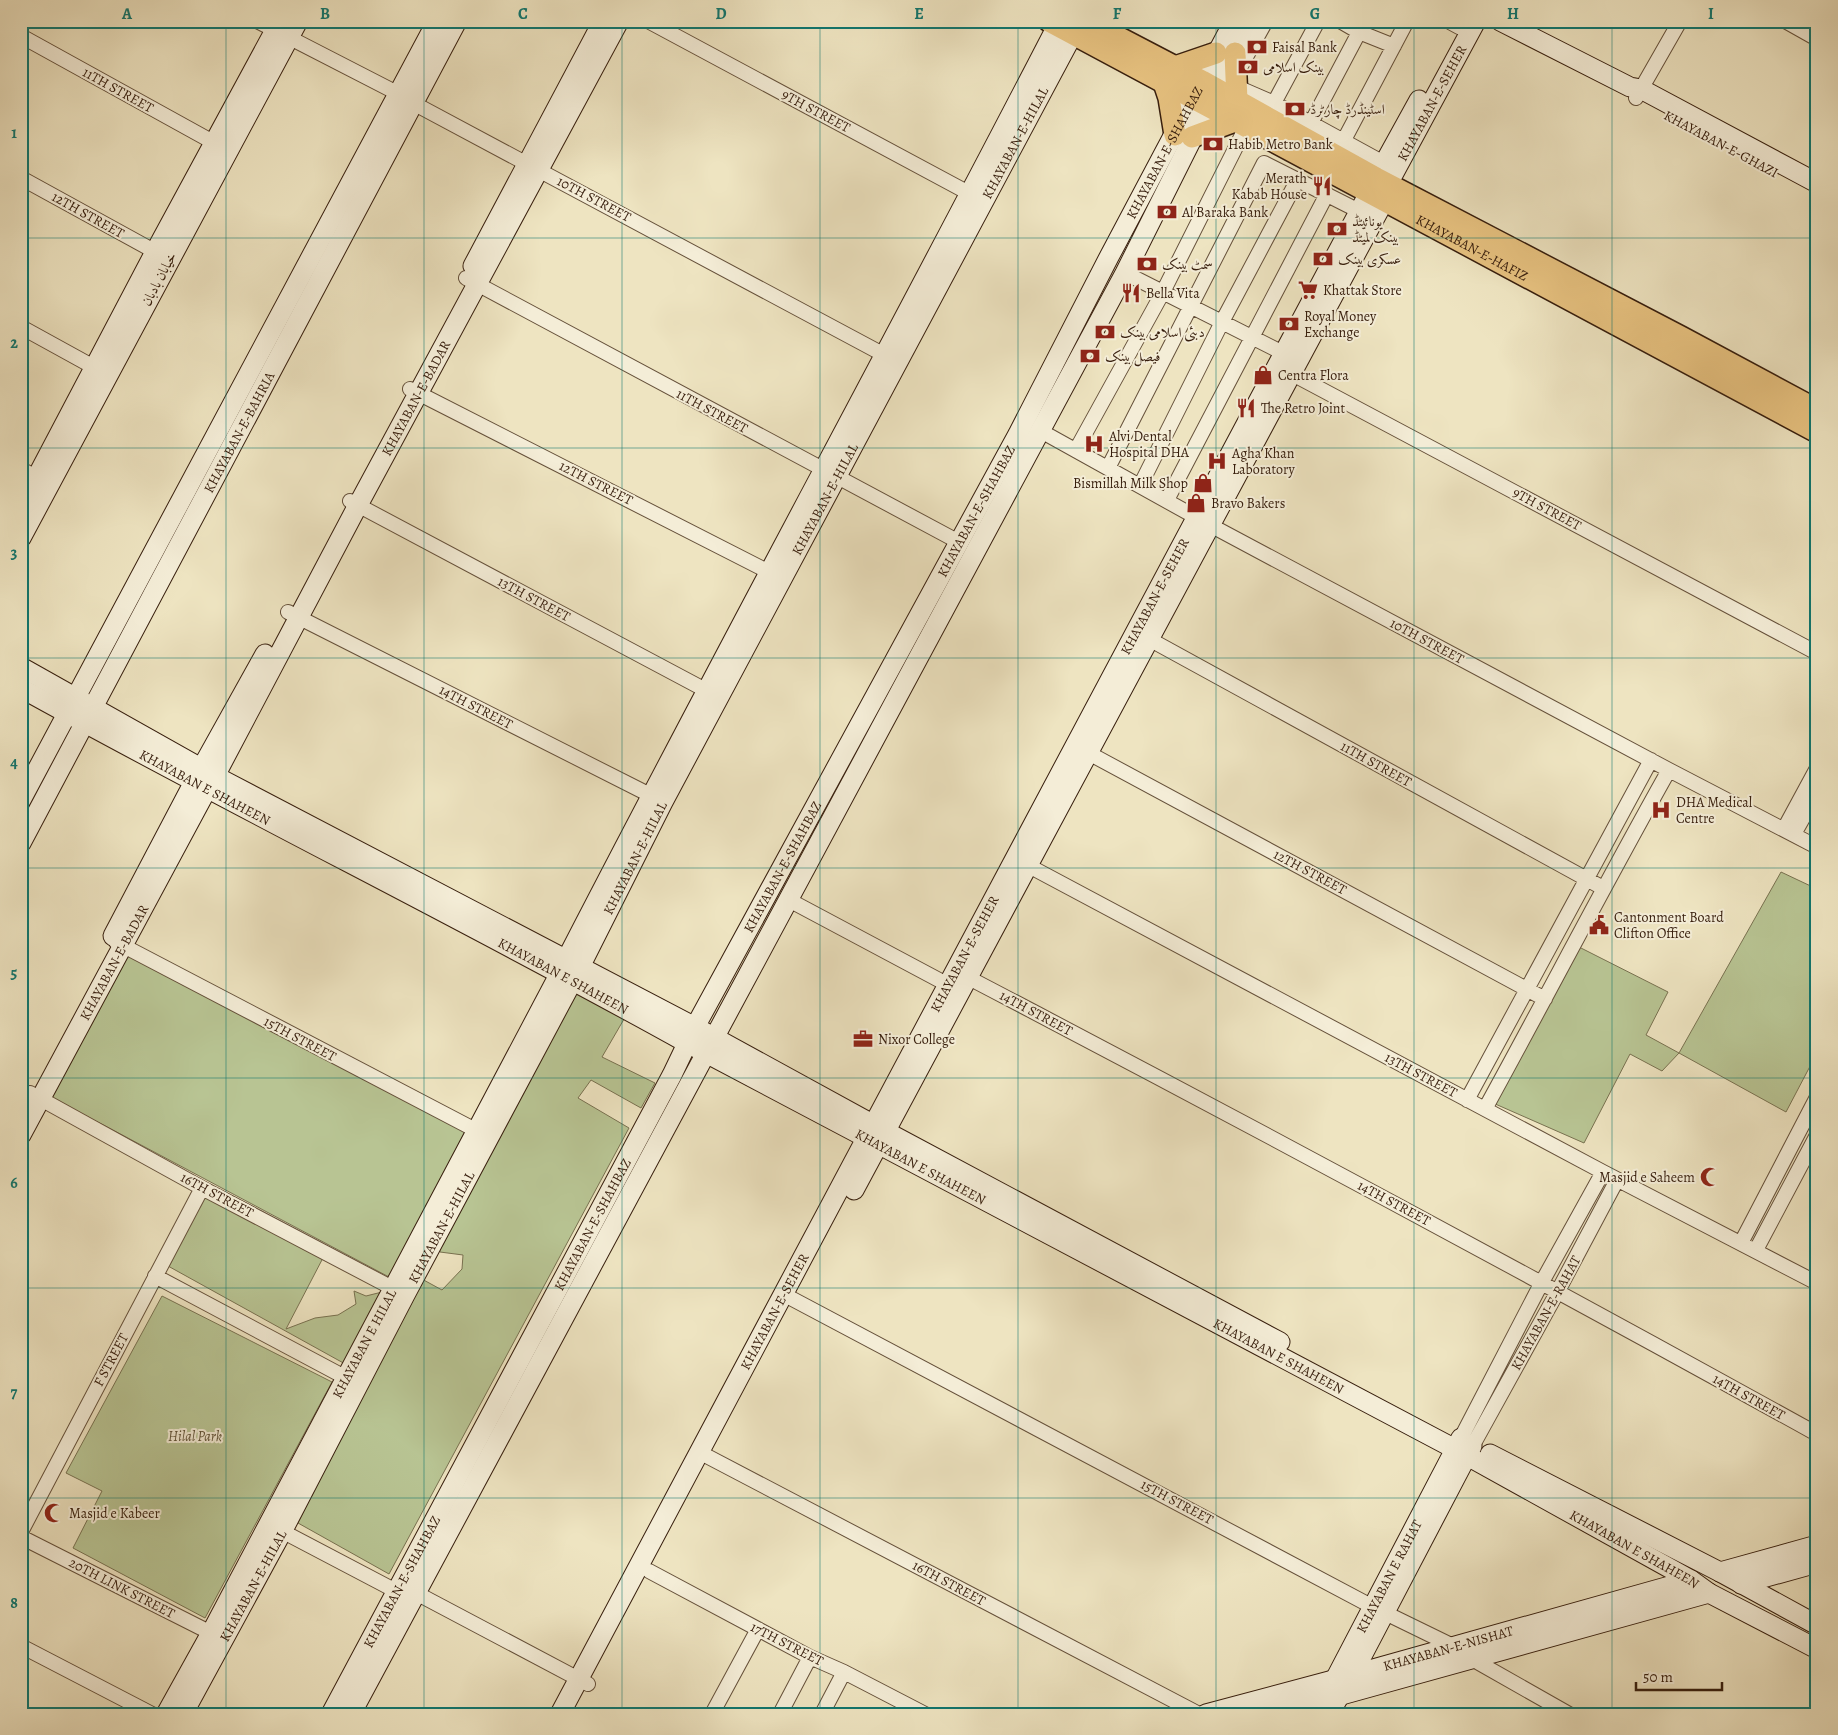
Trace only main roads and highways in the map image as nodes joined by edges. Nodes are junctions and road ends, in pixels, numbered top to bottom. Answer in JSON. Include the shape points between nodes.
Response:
{"nodes":[{"id":1,"x":298,"y":21,"type":"edge"},
{"id":2,"x":437,"y":21,"type":"edge"},
{"id":3,"x":457,"y":21,"type":"edge"},
{"id":4,"x":603,"y":21,"type":"edge"},
{"id":5,"x":619,"y":21,"type":"edge"},
{"id":6,"x":1234,"y":21,"type":"edge"},
{"id":7,"x":1251,"y":21,"type":"edge"},
{"id":8,"x":1500,"y":21,"type":"edge"},
{"id":9,"x":1461,"y":23,"type":"edge"},
{"id":10,"x":1067,"y":26,"type":"edge"},
{"id":11,"x":281,"y":30,"type":"edge"},
{"id":12,"x":1220,"y":54,"type":"junction"},
{"id":13,"x":1169,"y":75,"type":"junction"},
{"id":14,"x":1636,"y":91,"type":"junction"},
{"id":15,"x":406,"y":98,"type":"junction"},
{"id":16,"x":1223,"y":98,"type":"junction"},
{"id":17,"x":1183,"y":136,"type":"junction"},
{"id":18,"x":534,"y":167,"type":"junction"},
{"id":19,"x":1817,"y":183,"type":"edge"},
{"id":20,"x":1379,"y":190,"type":"junction"},
{"id":21,"x":1817,"y":195,"type":"edge"},
{"id":22,"x":1676,"y":346,"type":"junction"},
{"id":23,"x":1817,"y":410,"type":"edge"},
{"id":24,"x":1817,"y":432,"type":"edge"},
{"id":25,"x":36,"y":477,"type":"edge"},
{"id":26,"x":21,"y":507,"type":"edge"},
{"id":27,"x":1203,"y":521,"type":"junction"},
{"id":28,"x":21,"y":538,"type":"edge"},
{"id":29,"x":21,"y":667,"type":"edge"},
{"id":30,"x":21,"y":688,"type":"edge"},
{"id":31,"x":76,"y":697,"type":"junction"},
{"id":32,"x":67,"y":713,"type":"junction"},
{"id":33,"x":90,"y":715,"type":"junction"},
{"id":34,"x":1082,"y":749,"type":"junction"},
{"id":35,"x":204,"y":779,"type":"junction"},
{"id":36,"x":21,"y":800,"type":"edge"},
{"id":37,"x":21,"y":843,"type":"edge"},
{"id":38,"x":570,"y":970,"type":"junction"},
{"id":39,"x":958,"y":984,"type":"junction"},
{"id":40,"x":691,"y":1035,"type":"junction"},
{"id":41,"x":710,"y":1045,"type":"junction"},
{"id":42,"x":30,"y":1101,"type":"edge"},
{"id":43,"x":876,"y":1134,"type":"junction"},
{"id":44,"x":21,"y":1135,"type":"edge"},
{"id":45,"x":1464,"y":1447,"type":"junction"},
{"id":46,"x":705,"y":1455,"type":"junction"},
{"id":47,"x":1817,"y":1545,"type":"edge"},
{"id":48,"x":1817,"y":1563,"type":"edge"},
{"id":49,"x":1720,"y":1572,"type":"junction"},
{"id":50,"x":1691,"y":1580,"type":"junction"},
{"id":51,"x":1741,"y":1584,"type":"junction"},
{"id":52,"x":1709,"y":1593,"type":"junction"},
{"id":53,"x":1817,"y":1625,"type":"edge"},
{"id":54,"x":217,"y":1636,"type":"junction"},
{"id":55,"x":1817,"y":1649,"type":"edge"},
{"id":56,"x":584,"y":1682,"type":"junction"},
{"id":57,"x":1333,"y":1696,"type":"edge"},
{"id":58,"x":166,"y":1714,"type":"edge"},
{"id":59,"x":183,"y":1714,"type":"edge"},
{"id":60,"x":331,"y":1714,"type":"edge"},
{"id":61,"x":351,"y":1714,"type":"edge"},
{"id":62,"x":560,"y":1714,"type":"edge"},
{"id":63,"x":573,"y":1714,"type":"edge"},
{"id":64,"x":1206,"y":1714,"type":"edge"},
{"id":65,"x":1273,"y":1714,"type":"edge"}],
"edges":[{"from":1,"to":11,"type":"main road","name":"خیابان بادبان"},
{"from":2,"to":15,"type":"main road","name":"KHAYABAN-E-BAHRIA"},
{"from":3,"to":15,"type":"main road","name":"KHAYABAN-E-BAHRIA"},
{"from":4,"to":18,"type":"main road","name":"KHAYABAN-E-BADAR"},
{"from":5,"to":18,"type":"main road","name":"KHAYABAN-E-BADAR"},
{"from":6,"to":12,"type":"main road","name":"KHAYABAN-E-SHAHBAZ"},
{"from":7,"to":12,"type":"main road","name":"KHAYABAN-E-SHAHBAZ"},
{"from":8,"to":14,"type":"main road","name":"KHAYABAN-E-GHAZI"},
{"from":9,"to":20,"type":"main road","name":"KHAYABAN-E-SEHER"},
{"from":10,"to":13,"type":"main road","name":"KHAYABAN-E-HAFIZ"},
{"from":10,"to":38,"type":"main road","name":"KHAYABAN-E-HILAL","via":[[657,799]]},
{"from":11,"to":25,"type":"main road","name":"خیابان بادبان","via":[[102,371]]},
{"from":12,"to":13,"type":"main road"},
{"from":12,"to":16,"type":"main road"},
{"from":12,"to":16,"type":"main road","name":"KHAYABAN-E-SHAHBAZ"},
{"from":13,"to":16,"type":"main road","name":"KHAYABAN-E-HAFIZ"},
{"from":13,"to":17,"type":"main road","via":[[1168,98]]},
{"from":14,"to":19,"type":"main road","name":"KHAYABAN-E-GHAZI"},
{"from":14,"to":21,"type":"main road","name":"KHAYABAN-E-GHAZI"},
{"from":15,"to":31,"type":"main road","name":"KHAYABAN-E-BAHRIA"},
{"from":15,"to":33,"type":"main road","name":"KHAYABAN-E-BAHRIA"},
{"from":16,"to":17,"type":"main road"},
{"from":16,"to":17,"type":"main road","name":"KHAYABAN-E-SHAHBAZ"},
{"from":16,"to":20,"type":"main road","name":"KHAYABAN-E-HAFIZ"},
{"from":16,"to":20,"type":"main road","name":"KHAYABAN-E-HAFIZ","via":[[1302,125]]},
{"from":17,"to":40,"type":"main road","name":"KHAYABAN-E-SHAHBAZ","via":[[1109,257],[1018,434]]},
{"from":17,"to":41,"type":"main road","name":"KHAYABAN-E-SHAHBAZ","via":[[1125,273]]},
{"from":18,"to":35,"type":"main road","name":"KHAYABAN-E-BADAR"},
{"from":20,"to":22,"type":"main road","name":"KHAYABAN-E-HAFIZ"},
{"from":20,"to":27,"type":"main road","name":"KHAYABAN-E-SEHER"},
{"from":22,"to":23,"type":"main road","name":"KHAYABAN-E-HAFIZ"},
{"from":22,"to":24,"type":"main road","name":"KHAYABAN-E-HAFIZ"},
{"from":25,"to":26,"type":"main road","name":"خیابان بادبان"},
{"from":25,"to":28,"type":"main road","name":"خیابان بادبان"},
{"from":27,"to":34,"type":"main road","name":"KHAYABAN-E-SEHER"},
{"from":27,"to":34,"type":"main road","name":"KHAYABAN-E-SEHER","via":[[1149,639]]},
{"from":29,"to":31,"type":"main road","name":"KHAYABAN E SHAHEEN"},
{"from":30,"to":32,"type":"main road","name":"KHAYABAN E SHAHEEN"},
{"from":31,"to":32,"type":"main road","name":"KHAYABAN-E-BAHRIA"},
{"from":31,"to":33,"type":"main road","name":"KHAYABAN E SHAHEEN"},
{"from":32,"to":33,"type":"main road","name":"KHAYABAN E SHAHEEN"},
{"from":32,"to":36,"type":"main road","name":"KHAYABAN-E-BAHRIA"},
{"from":33,"to":35,"type":"main road","name":"KHAYABAN E SHAHEEN"},
{"from":33,"to":37,"type":"main road","name":"KHAYABAN-E-BAHRIA"},
{"from":34,"to":39,"type":"main road","name":"KHAYABAN-E-SEHER"},
{"from":34,"to":39,"type":"main road","name":"KHAYABAN-E-SEHER","via":[[1028,865]]},
{"from":35,"to":38,"type":"main road","name":"KHAYABAN E SHAHEEN"},
{"from":35,"to":42,"type":"main road","name":"KHAYABAN-E-BADAR"},
{"from":38,"to":40,"type":"main road","name":"KHAYABAN E SHAHEEN"},
{"from":38,"to":54,"type":"main road","name":"KHAYABAN E HILAL"},
{"from":39,"to":43,"type":"main road","name":"KHAYABAN-E-SEHER"},
{"from":40,"to":41,"type":"main road","name":"KHAYABAN E SHAHEEN"},
{"from":40,"to":60,"type":"main road","name":"KHAYABAN-E-SHAHBAZ","via":[[668,1084]]},
{"from":41,"to":43,"type":"main road","name":"KHAYABAN E SHAHEEN"},
{"from":41,"to":61,"type":"main road","name":"KHAYABAN-E-SHAHBAZ"},
{"from":42,"to":44,"type":"main road","name":"KHAYABAN-E-BADAR"},
{"from":43,"to":45,"type":"main road","name":"KHAYABAN E SHAHEEN"},
{"from":43,"to":46,"type":"main road","name":"KHAYABAN-E-SEHER"},
{"from":45,"to":49,"type":"main road","name":"KHAYABAN E SHAHEEN"},
{"from":45,"to":50,"type":"main road","name":"KHAYABAN E SHAHEEN"},
{"from":45,"to":57,"type":"main road","name":"KHAYABAN E RAHAT"},
{"from":46,"to":56,"type":"main road","name":"KHAYABAN-E-SEHER"},
{"from":46,"to":56,"type":"main road","name":"KHAYABAN-E-SEHER","via":[[649,1570]]},
{"from":47,"to":49,"type":"main road"},
{"from":48,"to":51,"type":"main road"},
{"from":49,"to":51,"type":"main road","name":"KHAYABAN E SHAHEEN"},
{"from":50,"to":52,"type":"main road","name":"KHAYABAN E SHAHEEN"},
{"from":50,"to":57,"type":"main road","name":"KHAYABAN-E-NISHAT","via":[[1453,1646]]},
{"from":51,"to":53,"type":"main road","name":"KHAYABAN E SHAHEEN"},
{"from":52,"to":55,"type":"main road","name":"KHAYABAN E SHAHEEN"},
{"from":52,"to":57,"type":"main road","name":"KHAYABAN-E-NISHAT"},
{"from":54,"to":58,"type":"main road","name":"KHAYABAN E HILAL"},
{"from":54,"to":59,"type":"main road","name":"KHAYABAN-E-HILAL"},
{"from":56,"to":62,"type":"main road","name":"KHAYABAN-E-SEHER"},
{"from":56,"to":63,"type":"main road","name":"KHAYABAN-E-SEHER"},
{"from":57,"to":64,"type":"main road","name":"KHAYABAN-E-NISHAT"},
{"from":57,"to":65,"type":"main road","name":"KHAYABAN-E-NISHAT"}]}
